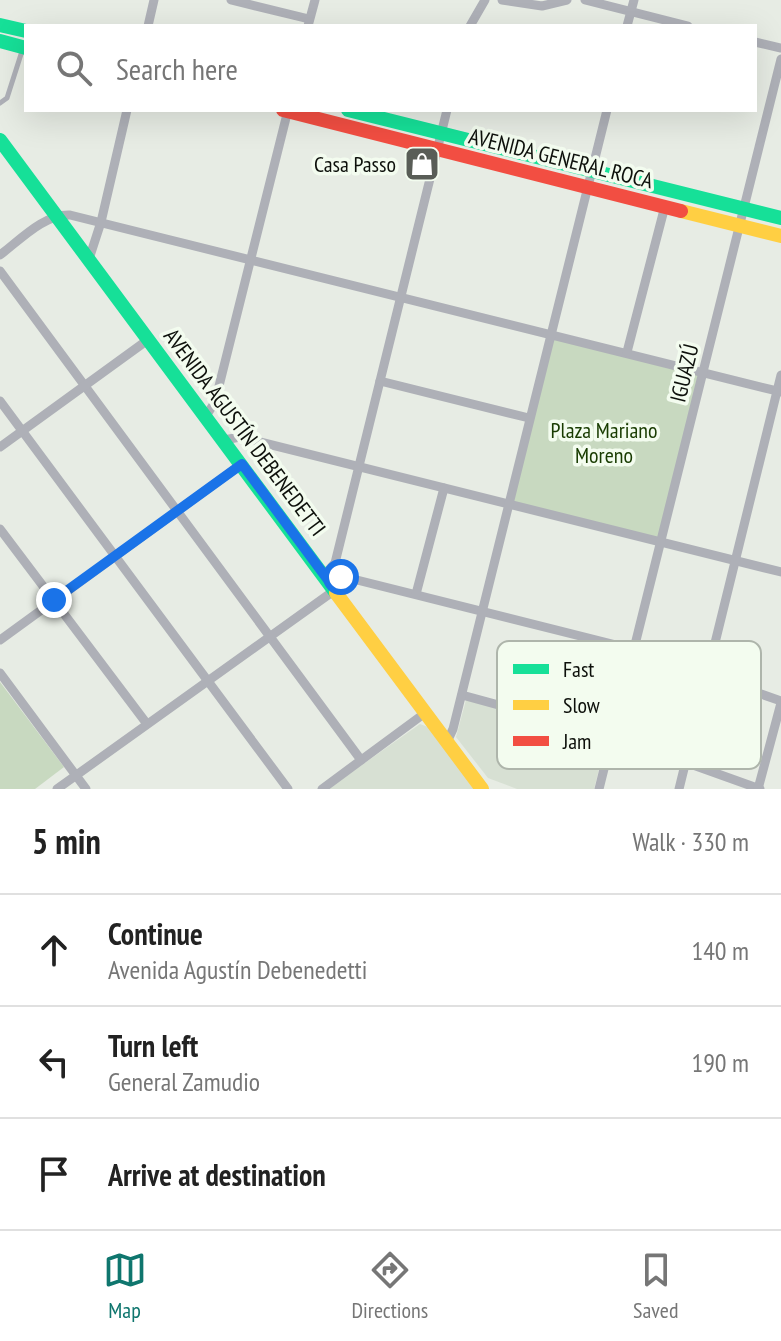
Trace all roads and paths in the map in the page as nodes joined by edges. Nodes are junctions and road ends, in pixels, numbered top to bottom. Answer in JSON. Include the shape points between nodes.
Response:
{"nodes":[{"id":1,"x":154,"y":0,"type":"edge"},
{"id":2,"x":235,"y":0,"type":"edge"},
{"id":3,"x":315,"y":0,"type":"edge"},
{"id":4,"x":485,"y":0,"type":"edge"},
{"id":5,"x":502,"y":0,"type":"edge"},
{"id":6,"x":567,"y":0,"type":"edge"},
{"id":7,"x":585,"y":0,"type":"edge"},
{"id":8,"x":634,"y":0,"type":"edge"},
{"id":9,"x":631,"y":12,"type":"junction"},
{"id":10,"x":308,"y":22,"type":"edge"},
{"id":11,"x":148,"y":24,"type":"edge"},
{"id":12,"x":471,"y":24,"type":"edge"},
{"id":13,"x":628,"y":24,"type":"edge"},
{"id":14,"x":680,"y":24,"type":"edge"},
{"id":15,"x":0,"y":25,"type":"edge"},
{"id":16,"x":24,"y":31,"type":"edge"},
{"id":17,"x":0,"y":41,"type":"edge"},
{"id":18,"x":757,"y":42,"type":"edge"},
{"id":19,"x":24,"y":48,"type":"edge"},
{"id":20,"x":781,"y":48,"type":"edge"},
{"id":21,"x":781,"y":59,"type":"edge"},
{"id":22,"x":0,"y":103,"type":"edge"},
{"id":23,"x":127,"y":112,"type":"edge"},
{"id":24,"x":286,"y":112,"type":"edge"},
{"id":25,"x":294,"y":112,"type":"edge"},
{"id":26,"x":356,"y":112,"type":"edge"},
{"id":27,"x":447,"y":112,"type":"edge"},
{"id":28,"x":607,"y":112,"type":"edge"},
{"id":29,"x":442,"y":133,"type":"junction"},
{"id":30,"x":0,"y":140,"type":"edge"},
{"id":31,"x":437,"y":149,"type":"junction"},
{"id":32,"x":592,"y":171,"type":"junction"},
{"id":33,"x":588,"y":187,"type":"junction"},
{"id":34,"x":665,"y":206,"type":"junction"},
{"id":35,"x":743,"y":208,"type":"junction"},
{"id":36,"x":56,"y":216,"type":"junction"},
{"id":37,"x":781,"y":218,"type":"edge"},
{"id":38,"x":101,"y":222,"type":"junction"},
{"id":39,"x":739,"y":225,"type":"junction"},
{"id":40,"x":781,"y":236,"type":"edge"},
{"id":41,"x":0,"y":255,"type":"edge"},
{"id":42,"x":89,"y":259,"type":"junction"},
{"id":43,"x":251,"y":259,"type":"junction"},
{"id":44,"x":0,"y":271,"type":"edge"},
{"id":45,"x":401,"y":296,"type":"junction"},
{"id":46,"x":551,"y":333,"type":"junction"},
{"id":47,"x":149,"y":339,"type":"junction"},
{"id":48,"x":627,"y":352,"type":"junction"},
{"id":49,"x":703,"y":371,"type":"junction"},
{"id":50,"x":781,"y":375,"type":"edge"},
{"id":51,"x":380,"y":381,"type":"junction"},
{"id":52,"x":85,"y":385,"type":"junction"},
{"id":53,"x":779,"y":392,"type":"edge"},
{"id":54,"x":0,"y":401,"type":"edge"},
{"id":55,"x":206,"y":416,"type":"junction"},
{"id":56,"x":529,"y":418,"type":"junction"},
{"id":57,"x":22,"y":431,"type":"junction"},
{"id":58,"x":224,"y":440,"type":"junction"},
{"id":59,"x":0,"y":447,"type":"edge"},
{"id":60,"x":242,"y":464,"type":"junction"},
{"id":61,"x":358,"y":466,"type":"junction"},
{"id":62,"x":444,"y":488,"type":"junction"},
{"id":63,"x":508,"y":503,"type":"junction"},
{"id":64,"x":177,"y":511,"type":"junction"},
{"id":65,"x":0,"y":529,"type":"edge"},
{"id":66,"x":660,"y":542,"type":"junction"},
{"id":67,"x":115,"y":556,"type":"junction"},
{"id":68,"x":736,"y":561,"type":"junction"},
{"id":69,"x":781,"y":572,"type":"edge"},
{"id":70,"x":330,"y":583,"type":"junction"},
{"id":71,"x":416,"y":594,"type":"junction"},
{"id":72,"x":54,"y":600,"type":"junction"},
{"id":73,"x":484,"y":611,"type":"junction"},
{"id":74,"x":271,"y":636,"type":"junction"},
{"id":75,"x":0,"y":640,"type":"edge"},
{"id":76,"x":601,"y":641,"type":"edge"},
{"id":77,"x":634,"y":641,"type":"edge"},
{"id":78,"x":716,"y":641,"type":"edge"},
{"id":79,"x":0,"y":673,"type":"edge"},
{"id":80,"x":208,"y":680,"type":"junction"},
{"id":81,"x":462,"y":695,"type":"junction"},
{"id":82,"x":761,"y":695,"type":"edge"},
{"id":83,"x":781,"y":702,"type":"edge"},
{"id":84,"x":497,"y":705,"type":"edge"},
{"id":85,"x":425,"y":713,"type":"junction"},
{"id":86,"x":147,"y":724,"type":"junction"},
{"id":87,"x":447,"y":742,"type":"junction"},
{"id":88,"x":361,"y":760,"type":"junction"},
{"id":89,"x":604,"y":769,"type":"edge"},
{"id":90,"x":683,"y":769,"type":"edge"},
{"id":91,"x":706,"y":769,"type":"edge"},
{"id":92,"x":76,"y":775,"type":"junction"},
{"id":93,"x":57,"y":789,"type":"edge"},
{"id":94,"x":86,"y":789,"type":"edge"},
{"id":95,"x":288,"y":789,"type":"edge"},
{"id":96,"x":322,"y":789,"type":"edge"},
{"id":97,"x":482,"y":789,"type":"edge"},
{"id":98,"x":599,"y":789,"type":"edge"},
{"id":99,"x":679,"y":789,"type":"edge"},
{"id":100,"x":759,"y":789,"type":"edge"}],
"edges":[{"from":1,"to":11,"type":"street"},
{"from":2,"to":10,"type":"street"},
{"from":3,"to":10,"type":"street"},
{"from":4,"to":12,"type":"street"},
{"from":5,"to":6,"type":"street","via":[[535,6]]},
{"from":7,"to":9,"type":"street"},
{"from":8,"to":9,"type":"street"},
{"from":9,"to":13,"type":"street"},
{"from":9,"to":14,"type":"street"},
{"from":15,"to":16,"type":"main road"},
{"from":17,"to":19,"type":"main road"},
{"from":18,"to":20,"type":"street"},
{"from":19,"to":22,"type":"lane","via":[[7,98]]},
{"from":21,"to":35,"type":"street","name":"IGUAZÚ"},
{"from":23,"to":38,"type":"street"},
{"from":24,"to":43,"type":"street"},
{"from":25,"to":31,"type":"main road","name":"AVENIDA GENERAL ROCA"},
{"from":26,"to":29,"type":"main road","name":"AVENIDA GENERAL ROCA"},
{"from":27,"to":29,"type":"street"},
{"from":28,"to":32,"type":"street"},
{"from":29,"to":31,"type":"street"},
{"from":29,"to":32,"type":"main road","name":"AVENIDA GENERAL ROCA"},
{"from":30,"to":36,"type":"main road","name":"AVENIDA AGUSTÍN DEBENEDETTI"},
{"from":31,"to":33,"type":"main road","name":"AVENIDA GENERAL ROCA"},
{"from":31,"to":45,"type":"street"},
{"from":32,"to":33,"type":"street"},
{"from":32,"to":35,"type":"main road","name":"AVENIDA GENERAL ROCA"},
{"from":33,"to":34,"type":"main road","name":"AVENIDA GENERAL ROCA"},
{"from":33,"to":46,"type":"street"},
{"from":34,"to":39,"type":"main road","name":"AVENIDA GENERAL ROCA"},
{"from":34,"to":48,"type":"street"},
{"from":35,"to":37,"type":"main road","name":"AVENIDA GENERAL ROCA"},
{"from":35,"to":39,"type":"street","name":"IGUAZÚ"},
{"from":36,"to":38,"type":"street"},
{"from":36,"to":41,"type":"street"},
{"from":36,"to":42,"type":"main road","name":"AVENIDA AGUSTÍN DEBENEDETTI"},
{"from":38,"to":42,"type":"street"},
{"from":38,"to":43,"type":"street"},
{"from":39,"to":40,"type":"main road","name":"AVENIDA GENERAL ROCA"},
{"from":39,"to":49,"type":"street","name":"IGUAZÚ"},
{"from":42,"to":47,"type":"main road","name":"AVENIDA AGUSTÍN DEBENEDETTI"},
{"from":43,"to":45,"type":"street"},
{"from":43,"to":55,"type":"street","via":[[215,402]]},
{"from":44,"to":52,"type":"street"},
{"from":45,"to":46,"type":"street"},
{"from":45,"to":51,"type":"street"},
{"from":46,"to":48,"type":"street"},
{"from":46,"to":56,"type":"street"},
{"from":47,"to":52,"type":"street"},
{"from":47,"to":55,"type":"main road","name":"AVENIDA AGUSTÍN DEBENEDETTI"},
{"from":48,"to":49,"type":"street"},
{"from":49,"to":53,"type":"street"},
{"from":49,"to":66,"type":"street","name":"IGUAZÚ"},
{"from":50,"to":53,"type":"street"},
{"from":51,"to":56,"type":"street"},
{"from":51,"to":61,"type":"street"},
{"from":52,"to":57,"type":"street"},
{"from":52,"to":64,"type":"street"},
{"from":53,"to":68,"type":"street"},
{"from":54,"to":57,"type":"street"},
{"from":55,"to":58,"type":"main road","name":"AVENIDA AGUSTÍN DEBENEDETTI"},
{"from":56,"to":63,"type":"street"},
{"from":57,"to":59,"type":"street"},
{"from":57,"to":67,"type":"street"},
{"from":58,"to":60,"type":"main road","name":"AVENIDA AGUSTÍN DEBENEDETTI"},
{"from":58,"to":61,"type":"street","via":[[240,437]]},
{"from":60,"to":64,"type":"street"},
{"from":60,"to":70,"type":"main road","name":"AVENIDA AGUSTÍN DEBENEDETTI"},
{"from":61,"to":62,"type":"street"},
{"from":61,"to":70,"type":"street"},
{"from":62,"to":63,"type":"street"},
{"from":62,"to":71,"type":"street"},
{"from":63,"to":66,"type":"street"},
{"from":63,"to":73,"type":"street"},
{"from":64,"to":67,"type":"street"},
{"from":64,"to":74,"type":"street"},
{"from":65,"to":72,"type":"street"},
{"from":66,"to":68,"type":"street"},
{"from":66,"to":77,"type":"street","name":"IGUAZÚ"},
{"from":67,"to":72,"type":"street"},
{"from":67,"to":80,"type":"street"},
{"from":68,"to":69,"type":"street"},
{"from":68,"to":78,"type":"street"},
{"from":70,"to":71,"type":"street","via":[[345,577]]},
{"from":70,"to":74,"type":"street"},
{"from":70,"to":85,"type":"main road","name":"AVENIDA AGUSTÍN DEBENEDETTI"},
{"from":71,"to":73,"type":"street"},
{"from":72,"to":75,"type":"street"},
{"from":72,"to":86,"type":"street"},
{"from":73,"to":76,"type":"street"},
{"from":73,"to":81,"type":"street"},
{"from":74,"to":80,"type":"street"},
{"from":74,"to":88,"type":"street"},
{"from":79,"to":92,"type":"street"},
{"from":80,"to":86,"type":"street"},
{"from":80,"to":95,"type":"street"},
{"from":81,"to":84,"type":"street"},
{"from":81,"to":87,"type":"street"},
{"from":82,"to":83,"type":"street"},
{"from":83,"to":100,"type":"street"},
{"from":85,"to":87,"type":"main road","name":"AVENIDA AGUSTÍN DEBENEDETTI"},
{"from":85,"to":88,"type":"street"},
{"from":86,"to":92,"type":"street"},
{"from":87,"to":97,"type":"main road","name":"AVENIDA AGUSTÍN DEBENEDETTI"},
{"from":88,"to":96,"type":"street"},
{"from":89,"to":98,"type":"street","name":"IGUAZÚ"},
{"from":90,"to":99,"type":"street"},
{"from":91,"to":100,"type":"street"},
{"from":92,"to":93,"type":"street"},
{"from":92,"to":94,"type":"street"}]}
